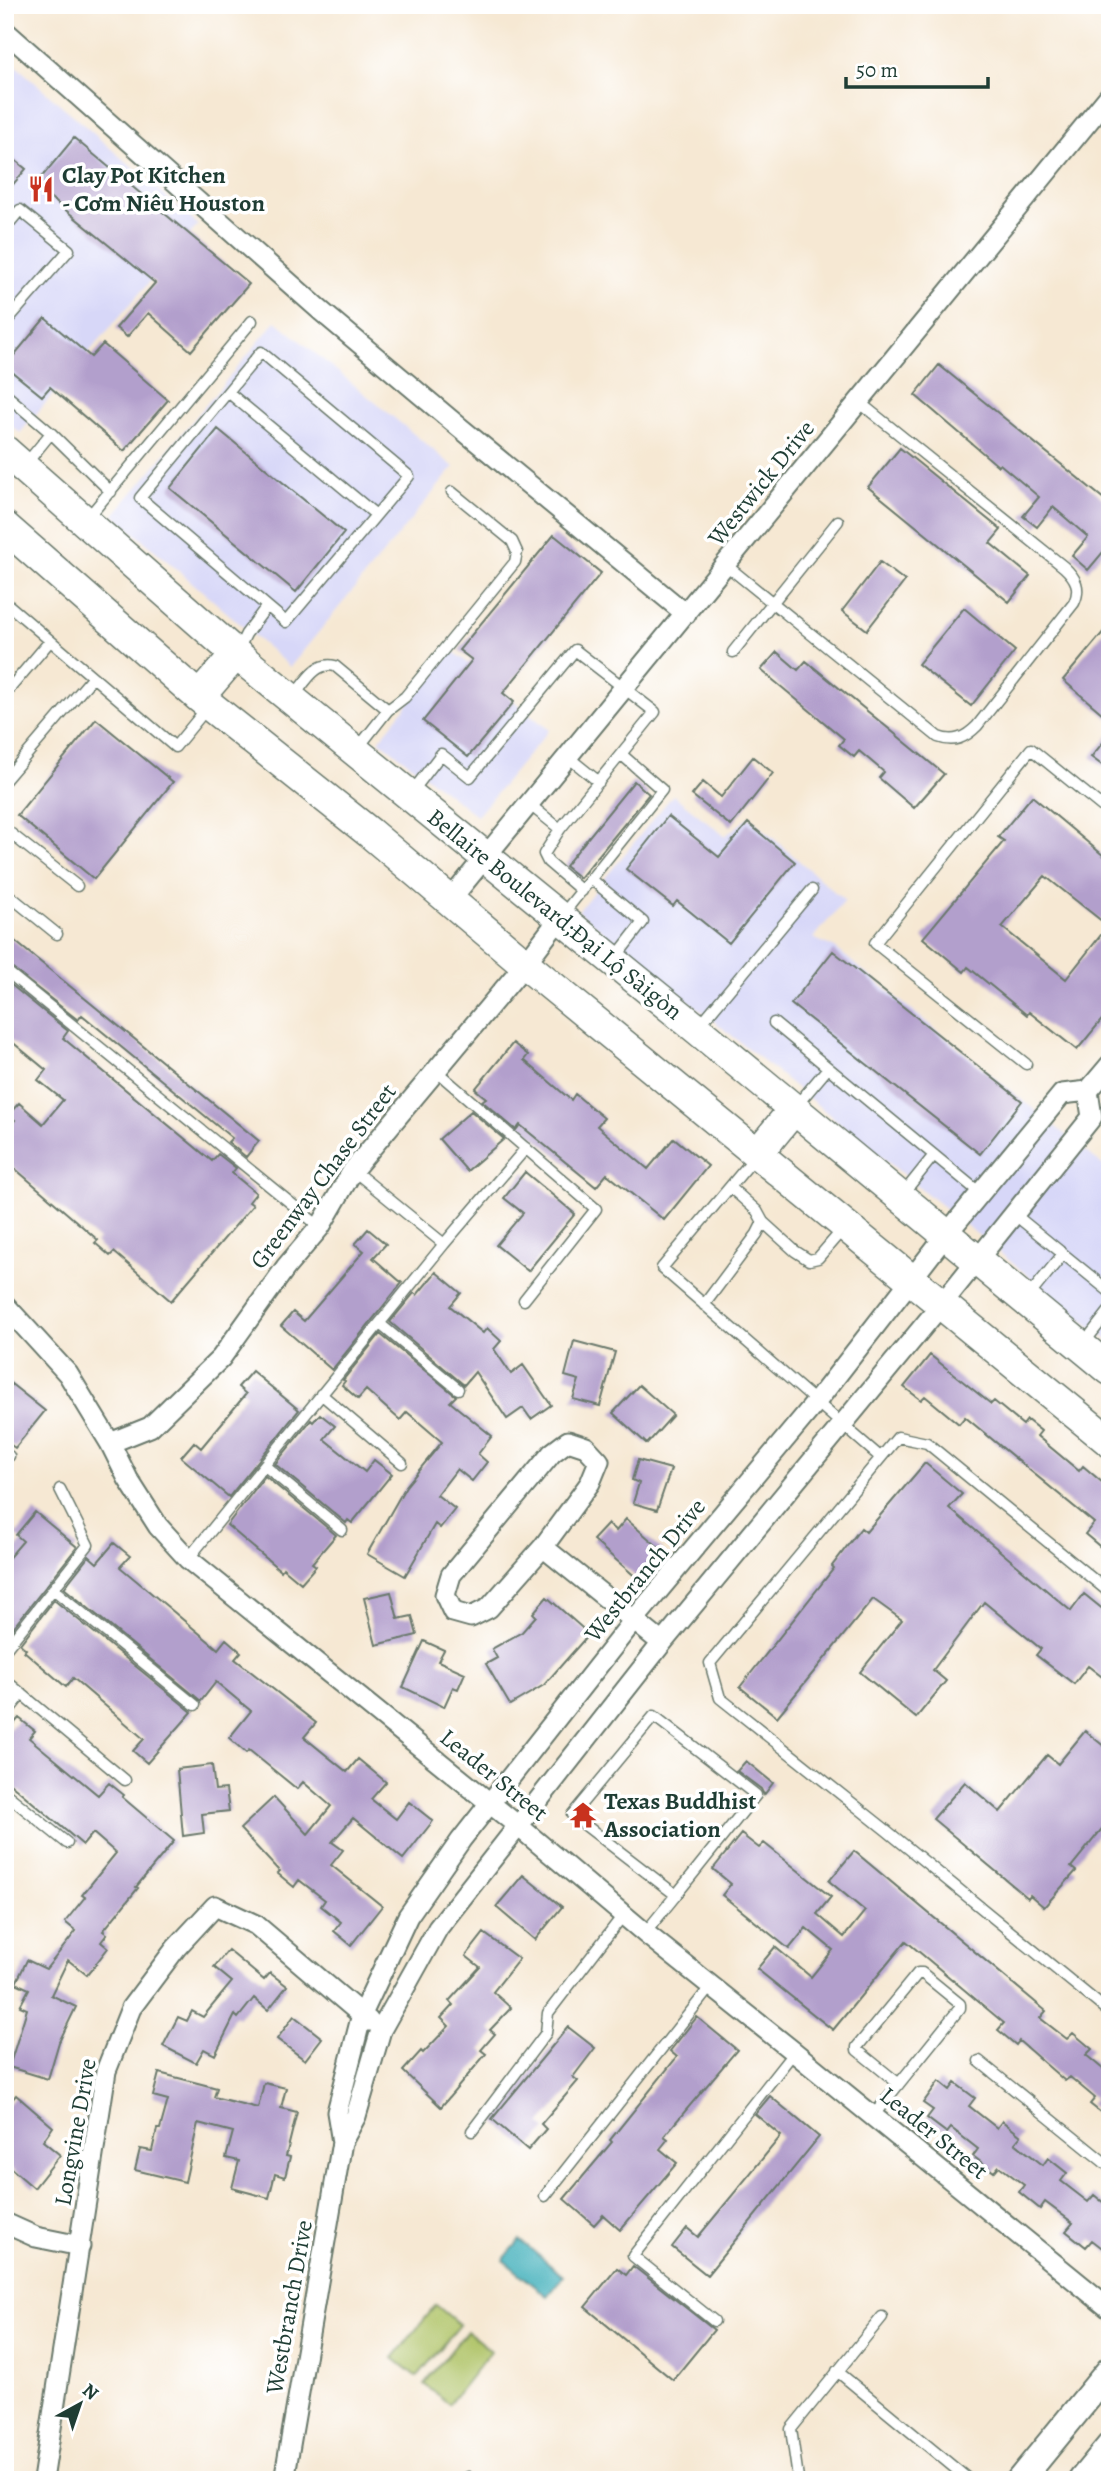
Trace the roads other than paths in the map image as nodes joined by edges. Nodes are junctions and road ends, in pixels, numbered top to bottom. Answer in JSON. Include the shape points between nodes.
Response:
{"nodes":[{"id":1,"x":5,"y":31,"type":"edge"},
{"id":2,"x":1110,"y":95,"type":"edge"},
{"id":3,"x":5,"y":228,"type":"edge"},
{"id":4,"x":251,"y":321,"type":"dead end"},
{"id":5,"x":5,"y":323,"type":"edge"},
{"id":6,"x":228,"y":392,"type":"junction"},
{"id":7,"x":5,"y":394,"type":"edge"},
{"id":8,"x":859,"y":402,"type":"junction"},
{"id":9,"x":51,"y":433,"type":"junction"},
{"id":10,"x":14,"y":459,"type":"edge"},
{"id":11,"x":111,"y":492,"type":"junction"},
{"id":12,"x":452,"y":492,"type":"dead end"},
{"id":13,"x":376,"y":515,"type":"junction"},
{"id":14,"x":838,"y":521,"type":"dead end"},
{"id":15,"x":85,"y":522,"type":"junction"},
{"id":16,"x":6,"y":529,"type":"edge"},
{"id":17,"x":726,"y":565,"type":"junction"},
{"id":18,"x":5,"y":602,"type":"edge"},
{"id":19,"x":772,"y":603,"type":"junction"},
{"id":20,"x":267,"y":606,"type":"junction"},
{"id":21,"x":686,"y":614,"type":"junction"},
{"id":22,"x":50,"y":641,"type":"junction"},
{"id":23,"x":733,"y":652,"type":"dead end"},
{"id":24,"x":236,"y":654,"type":"junction"},
{"id":25,"x":93,"y":677,"type":"junction"},
{"id":26,"x":625,"y":687,"type":"junction"},
{"id":27,"x":5,"y":694,"type":"edge"},
{"id":28,"x":292,"y":699,"type":"junction"},
{"id":29,"x":204,"y":701,"type":"junction"},
{"id":30,"x":388,"y":710,"type":"junction"},
{"id":31,"x":355,"y":751,"type":"junction"},
{"id":32,"x":621,"y":754,"type":"junction"},
{"id":33,"x":568,"y":757,"type":"junction"},
{"id":34,"x":5,"y":780,"type":"edge"},
{"id":35,"x":599,"y":782,"type":"junction"},
{"id":36,"x":409,"y":796,"type":"junction"},
{"id":37,"x":529,"y":804,"type":"junction"},
{"id":38,"x":1110,"y":813,"type":"edge"},
{"id":39,"x":5,"y":829,"type":"edge"},
{"id":40,"x":561,"y":830,"type":"junction"},
{"id":41,"x":485,"y":858,"type":"junction"},
{"id":42,"x":591,"y":879,"type":"junction"},
{"id":43,"x":77,"y":886,"type":"dead end"},
{"id":44,"x":812,"y":890,"type":"dead end"},
{"id":45,"x":582,"y":891,"type":"junction"},
{"id":46,"x":5,"y":892,"type":"edge"},
{"id":47,"x":450,"y":900,"type":"junction"},
{"id":48,"x":560,"y":918,"type":"junction"},
{"id":49,"x":57,"y":934,"type":"dead end"},
{"id":50,"x":613,"y":961,"type":"junction"},
{"id":51,"x":525,"y":964,"type":"junction"},
{"id":52,"x":5,"y":970,"type":"edge"},
{"id":53,"x":774,"y":1023,"type":"dead end"},
{"id":54,"x":697,"y":1029,"type":"junction"},
{"id":55,"x":1026,"y":1064,"type":"dead end"},
{"id":56,"x":1110,"y":1066,"type":"edge"},
{"id":57,"x":828,"y":1068,"type":"junction"},
{"id":58,"x":435,"y":1069,"type":"junction"},
{"id":59,"x":1088,"y":1091,"type":"junction"},
{"id":60,"x":794,"y":1110,"type":"junction"},
{"id":61,"x":526,"y":1148,"type":"junction"},
{"id":62,"x":758,"y":1153,"type":"junction"},
{"id":63,"x":934,"y":1155,"type":"junction"},
{"id":64,"x":353,"y":1170,"type":"junction"},
{"id":65,"x":730,"y":1187,"type":"junction"},
{"id":66,"x":980,"y":1193,"type":"junction"},
{"id":67,"x":900,"y":1198,"type":"junction"},
{"id":68,"x":1014,"y":1214,"type":"junction"},
{"id":69,"x":763,"y":1222,"type":"junction"},
{"id":70,"x":845,"y":1226,"type":"junction"},
{"id":71,"x":320,"y":1227,"type":"junction"},
{"id":72,"x":945,"y":1236,"type":"junction"},
{"id":73,"x":444,"y":1244,"type":"junction"},
{"id":74,"x":1063,"y":1254,"type":"junction"},
{"id":75,"x":977,"y":1261,"type":"junction"},
{"id":76,"x":911,"y":1281,"type":"junction"},
{"id":77,"x":1110,"y":1292,"type":"edge"},
{"id":78,"x":524,"y":1300,"type":"dead end"},
{"id":79,"x":1025,"y":1300,"type":"junction"},
{"id":80,"x":5,"y":1305,"type":"edge"},
{"id":81,"x":704,"y":1305,"type":"junction"},
{"id":82,"x":941,"y":1305,"type":"junction"},
{"id":83,"x":1110,"y":1310,"type":"edge"},
{"id":84,"x":380,"y":1324,"type":"junction"},
{"id":85,"x":1081,"y":1346,"type":"junction"},
{"id":86,"x":1110,"y":1370,"type":"edge"},
{"id":87,"x":458,"y":1389,"type":"dead end"},
{"id":88,"x":321,"y":1394,"type":"junction"},
{"id":89,"x":817,"y":1401,"type":"junction"},
{"id":90,"x":842,"y":1424,"type":"junction"},
{"id":91,"x":1110,"y":1441,"type":"edge"},
{"id":92,"x":110,"y":1443,"type":"junction"},
{"id":93,"x":880,"y":1457,"type":"junction"},
{"id":94,"x":402,"y":1462,"type":"dead end"},
{"id":95,"x":265,"y":1466,"type":"junction"},
{"id":96,"x":60,"y":1489,"type":"dead end"},
{"id":97,"x":342,"y":1531,"type":"dead end"},
{"id":98,"x":543,"y":1547,"type":"junction"},
{"id":99,"x":188,"y":1559,"type":"junction"},
{"id":100,"x":53,"y":1589,"type":"junction"},
{"id":101,"x":1110,"y":1592,"type":"edge"},
{"id":102,"x":634,"y":1620,"type":"junction"},
{"id":103,"x":662,"y":1643,"type":"junction"},
{"id":104,"x":5,"y":1650,"type":"edge"},
{"id":105,"x":5,"y":1680,"type":"edge"},
{"id":106,"x":22,"y":1694,"type":"junction"},
{"id":107,"x":195,"y":1705,"type":"dead end"},
{"id":108,"x":5,"y":1715,"type":"edge"},
{"id":109,"x":125,"y":1780,"type":"dead end"},
{"id":110,"x":5,"y":1793,"type":"edge"},
{"id":111,"x":491,"y":1804,"type":"junction"},
{"id":112,"x":517,"y":1825,"type":"junction"},
{"id":113,"x":67,"y":1843,"type":"dead end"},
{"id":114,"x":676,"y":1895,"type":"junction"},
{"id":115,"x":624,"y":1914,"type":"junction"},
{"id":116,"x":645,"y":1933,"type":"junction"},
{"id":117,"x":711,"y":1986,"type":"junction"},
{"id":118,"x":1110,"y":2013,"type":"edge"},
{"id":119,"x":362,"y":2014,"type":"junction"},
{"id":120,"x":381,"y":2030,"type":"junction"},
{"id":121,"x":794,"y":2052,"type":"junction"},
{"id":122,"x":979,"y":2061,"type":"dead end"},
{"id":123,"x":899,"y":2084,"type":"junction"},
{"id":124,"x":873,"y":2116,"type":"junction"},
{"id":125,"x":472,"y":2131,"type":"dead end"},
{"id":126,"x":342,"y":2142,"type":"junction"},
{"id":127,"x":1110,"y":2167,"type":"edge"},
{"id":128,"x":545,"y":2196,"type":"dead end"},
{"id":129,"x":5,"y":2223,"type":"edge"},
{"id":130,"x":80,"y":2246,"type":"junction"},
{"id":131,"x":1110,"y":2309,"type":"edge"},
{"id":132,"x":881,"y":2317,"type":"dead end"},
{"id":133,"x":714,"y":2321,"type":"dead end"},
{"id":134,"x":1110,"y":2370,"type":"edge"},
{"id":135,"x":837,"y":2371,"type":"junction"},
{"id":136,"x":1110,"y":2446,"type":"edge"},
{"id":137,"x":968,"y":2479,"type":"edge"},
{"id":138,"x":43,"y":2480,"type":"edge"},
{"id":139,"x":284,"y":2480,"type":"edge"},
{"id":140,"x":796,"y":2480,"type":"edge"},
{"id":141,"x":1020,"y":2480,"type":"edge"},
{"id":142,"x":1082,"y":2480,"type":"edge"}],
"edges":[{"from":1,"to":21,"type":"street","via":[[321,311]]},
{"from":2,"to":8,"type":"street","name":"Westwick Drive"},
{"from":3,"to":5,"type":"lane","via":[[20,210],[69,250]]},
{"from":4,"to":11,"type":"lane"},
{"from":6,"to":13,"type":"lane"},
{"from":6,"to":13,"type":"lane","via":[[261,352],[409,476]]},
{"from":6,"to":20,"type":"lane","via":[[140,498]]},
{"from":7,"to":9,"type":"lane"},
{"from":8,"to":17,"type":"street","name":"Westwick Drive"},
{"from":8,"to":19,"type":"lane","via":[[1064,567],[1077,583],[1077,598],[976,726],[953,740],[938,737]]},
{"from":9,"to":10,"type":"lane"},
{"from":9,"to":11,"type":"lane"},
{"from":10,"to":15,"type":"main road","name":"Bellaire Boulevard;Đại Lộ Sàigòn"},
{"from":11,"to":15,"type":"lane"},
{"from":12,"to":30,"type":"lane","via":[[512,541],[517,552],[514,562],[405,697]]},
{"from":13,"to":20,"type":"lane","via":[[286,622]]},
{"from":14,"to":19,"type":"lane"},
{"from":15,"to":24,"type":"main road","name":"Bellaire Boulevard;Đại Lộ Sàigòn"},
{"from":16,"to":29,"type":"main road"},
{"from":17,"to":19,"type":"lane"},
{"from":17,"to":21,"type":"street","name":"Westwick Drive"},
{"from":18,"to":22,"type":"lane"},
{"from":19,"to":23,"type":"lane"},
{"from":20,"to":24,"type":"lane"},
{"from":21,"to":26,"type":"street","name":"Westwick Drive"},
{"from":22,"to":25,"type":"lane"},
{"from":22,"to":27,"type":"lane"},
{"from":24,"to":28,"type":"main road","name":"Bellaire Boulevard;Đại Lộ Sàigòn"},
{"from":24,"to":29,"type":"main road"},
{"from":25,"to":29,"type":"lane","via":[[175,747]]},
{"from":25,"to":34,"type":"lane"},
{"from":26,"to":32,"type":"lane","via":[[655,712]]},
{"from":26,"to":33,"type":"street","name":"Westwick Drive"},
{"from":26,"to":36,"type":"lane","via":[[575,650],[470,777],[441,754]]},
{"from":28,"to":30,"type":"lane","via":[[317,668],[327,664]]},
{"from":28,"to":31,"type":"main road","name":"Bellaire Boulevard;Đại Lộ Sàigòn"},
{"from":29,"to":47,"type":"main road"},
{"from":30,"to":31,"type":"lane"},
{"from":31,"to":36,"type":"main road","name":"Bellaire Boulevard;Đại Lộ Sàigòn"},
{"from":32,"to":35,"type":"lane"},
{"from":32,"to":42,"type":"lane","via":[[662,790]]},
{"from":33,"to":35,"type":"lane"},
{"from":33,"to":37,"type":"street","name":"Westwick Drive"},
{"from":35,"to":40,"type":"lane"},
{"from":36,"to":41,"type":"main road","name":"Bellaire Boulevard;Đại Lộ Sàigòn"},
{"from":37,"to":40,"type":"lane"},
{"from":37,"to":41,"type":"street","name":"Westwick Drive"},
{"from":38,"to":55,"type":"lane","via":[[1031,749],[875,943]]},
{"from":39,"to":43,"type":"lane"},
{"from":40,"to":45,"type":"lane","via":[[545,858]]},
{"from":41,"to":47,"type":"street","name":"Westwick Drive"},
{"from":41,"to":48,"type":"main road","name":"Bellaire Boulevard;Đại Lộ Sàigòn"},
{"from":42,"to":45,"type":"lane"},
{"from":42,"to":50,"type":"lane","via":[[643,922]]},
{"from":44,"to":54,"type":"lane"},
{"from":45,"to":48,"type":"lane"},
{"from":46,"to":49,"type":"lane"},
{"from":47,"to":51,"type":"main road"},
{"from":48,"to":50,"type":"main road","name":"Bellaire Boulevard;Đại Lộ Sàigòn"},
{"from":48,"to":51,"type":"street","name":"Greenway Chase Street"},
{"from":50,"to":54,"type":"main road","name":"Bellaire Boulevard;Đại Lộ Sàigòn"},
{"from":51,"to":58,"type":"street","name":"Greenway Chase Street"},
{"from":51,"to":62,"type":"main road"},
{"from":52,"to":71,"type":"lane"},
{"from":53,"to":57,"type":"lane"},
{"from":54,"to":60,"type":"main road","name":"Bellaire Boulevard;Đại Lộ Sàigòn"},
{"from":56,"to":59,"type":"street"},
{"from":57,"to":60,"type":"lane"},
{"from":57,"to":63,"type":"lane"},
{"from":58,"to":61,"type":"lane"},
{"from":58,"to":64,"type":"street","name":"Greenway Chase Street"},
{"from":59,"to":66,"type":"street","name":"Westbranch Drive","via":[[1062,1094]]},
{"from":59,"to":68,"type":"street","name":"Westbranch Drive","via":[[1091,1117]]},
{"from":60,"to":62,"type":"main road"},
{"from":60,"to":67,"type":"main road","name":"Bellaire Boulevard;Đại Lộ Sàigòn"},
{"from":61,"to":73,"type":"lane"},
{"from":61,"to":78,"type":"lane","via":[[596,1209]]},
{"from":62,"to":65,"type":"lane"},
{"from":62,"to":70,"type":"main road"},
{"from":63,"to":66,"type":"lane"},
{"from":63,"to":67,"type":"lane"},
{"from":64,"to":71,"type":"street","name":"Greenway Chase Street"},
{"from":64,"to":73,"type":"lane"},
{"from":65,"to":69,"type":"lane"},
{"from":65,"to":81,"type":"lane","via":[[662,1268]]},
{"from":66,"to":72,"type":"street","name":"Westbranch Drive"},
{"from":67,"to":72,"type":"main road","name":"Bellaire Boulevard;Đại Lộ Sàigòn"},
{"from":68,"to":74,"type":"lane"},
{"from":68,"to":75,"type":"street","name":"Westbranch Drive"},
{"from":69,"to":70,"type":"lane","via":[[809,1260],[818,1258]]},
{"from":69,"to":81,"type":"lane"},
{"from":70,"to":76,"type":"main road"},
{"from":71,"to":92,"type":"street","name":"Greenway Chase Street","via":[[221,1358],[150,1427]]},
{"from":72,"to":75,"type":"main road","name":"Bellaire Boulevard;Đại Lộ Sàigòn"},
{"from":72,"to":76,"type":"street","name":"Westbranch Drive"},
{"from":73,"to":84,"type":"lane"},
{"from":74,"to":77,"type":"lane"},
{"from":74,"to":79,"type":"lane"},
{"from":75,"to":79,"type":"main road","name":"Bellaire Boulevard;Đại Lộ Sàigòn"},
{"from":75,"to":82,"type":"street","name":"Westbranch Drive"},
{"from":76,"to":82,"type":"main road"},
{"from":76,"to":89,"type":"street","name":"Westbranch Drive"},
{"from":79,"to":85,"type":"main road","name":"Bellaire Boulevard;Đại Lộ Sàigòn"},
{"from":80,"to":92,"type":"street","name":"Leader Street","via":[[68,1374]]},
{"from":81,"to":89,"type":"lane"},
{"from":82,"to":90,"type":"street","name":"Westbranch Drive"},
{"from":82,"to":91,"type":"main road"},
{"from":83,"to":85,"type":"lane"},
{"from":84,"to":87,"type":"lane"},
{"from":84,"to":88,"type":"lane"},
{"from":85,"to":86,"type":"main road","name":"Bellaire Boulevard;Đại Lộ Sàigòn"},
{"from":88,"to":94,"type":"lane"},
{"from":88,"to":95,"type":"lane"},
{"from":89,"to":90,"type":"lane"},
{"from":89,"to":102,"type":"street","name":"Westbranch Drive"},
{"from":90,"to":93,"type":"lane"},
{"from":90,"to":103,"type":"street","name":"Westbranch Drive"},
{"from":92,"to":99,"type":"street","name":"Leader Street","via":[[158,1526]]},
{"from":93,"to":101,"type":"lane","via":[[898,1437],[927,1443]]},
{"from":93,"to":118,"type":"lane","via":[[710,1663],[720,1698]]},
{"from":95,"to":97,"type":"lane"},
{"from":95,"to":99,"type":"lane"},
{"from":96,"to":100,"type":"lane","via":[[88,1545]]},
{"from":98,"to":98,"type":"street","via":[[590,1482],[599,1461],[586,1447],[568,1441],[552,1453],[451,1574],[445,1595],[453,1612],[471,1617],[489,1608]]},
{"from":98,"to":102,"type":"street"},
{"from":99,"to":111,"type":"street","name":"Leader Street"},
{"from":100,"to":104,"type":"lane"},
{"from":100,"to":107,"type":"lane"},
{"from":102,"to":103,"type":"street"},
{"from":102,"to":111,"type":"street","name":"Westbranch Drive"},
{"from":103,"to":112,"type":"street","name":"Westbranch Drive"},
{"from":105,"to":106,"type":"lane"},
{"from":106,"to":108,"type":"lane"},
{"from":106,"to":109,"type":"lane"},
{"from":110,"to":113,"type":"lane"},
{"from":111,"to":112,"type":"street","name":"Leader Street"},
{"from":111,"to":119,"type":"street","name":"Westbranch Drive","via":[[408,1916]]},
{"from":112,"to":115,"type":"street","name":"Leader Street"},
{"from":112,"to":120,"type":"street","name":"Westbranch Drive","via":[[438,1928]]},
{"from":114,"to":114,"type":"lane","via":[[756,1796],[654,1716],[572,1815]]},
{"from":114,"to":116,"type":"lane"},
{"from":115,"to":116,"type":"street","name":"Leader Street"},
{"from":115,"to":125,"type":"lane","via":[[548,2012],[546,2033]]},
{"from":116,"to":117,"type":"street","name":"Leader Street"},
{"from":117,"to":121,"type":"street","name":"Leader Street"},
{"from":117,"to":128,"type":"lane"},
{"from":119,"to":120,"type":"street","name":"Longvine Drive"},
{"from":119,"to":126,"type":"street","name":"Westbranch Drive","via":[[337,2112]]},
{"from":119,"to":130,"type":"street","name":"Longvine Drive","via":[[256,1925],[215,1906],[131,2008],[106,2071]]},
{"from":120,"to":126,"type":"street","name":"Westbranch Drive","via":[[356,2116]]},
{"from":121,"to":124,"type":"street","name":"Leader Street"},
{"from":121,"to":133,"type":"lane","via":[[633,2256]]},
{"from":122,"to":127,"type":"lane"},
{"from":123,"to":123,"type":"lane","via":[[960,2008],[922,1973],[857,2047]]},
{"from":123,"to":124,"type":"lane"},
{"from":124,"to":131,"type":"street","name":"Leader Street"},
{"from":126,"to":139,"type":"street","name":"Westbranch Drive"},
{"from":129,"to":130,"type":"street","via":[[36,2237]]},
{"from":130,"to":138,"type":"street","name":"Longvine Drive"},
{"from":132,"to":135,"type":"lane"},
{"from":134,"to":141,"type":"main road"},
{"from":135,"to":137,"type":"lane"},
{"from":135,"to":140,"type":"lane","via":[[791,2429]]},
{"from":136,"to":142,"type":"main road"}]}
